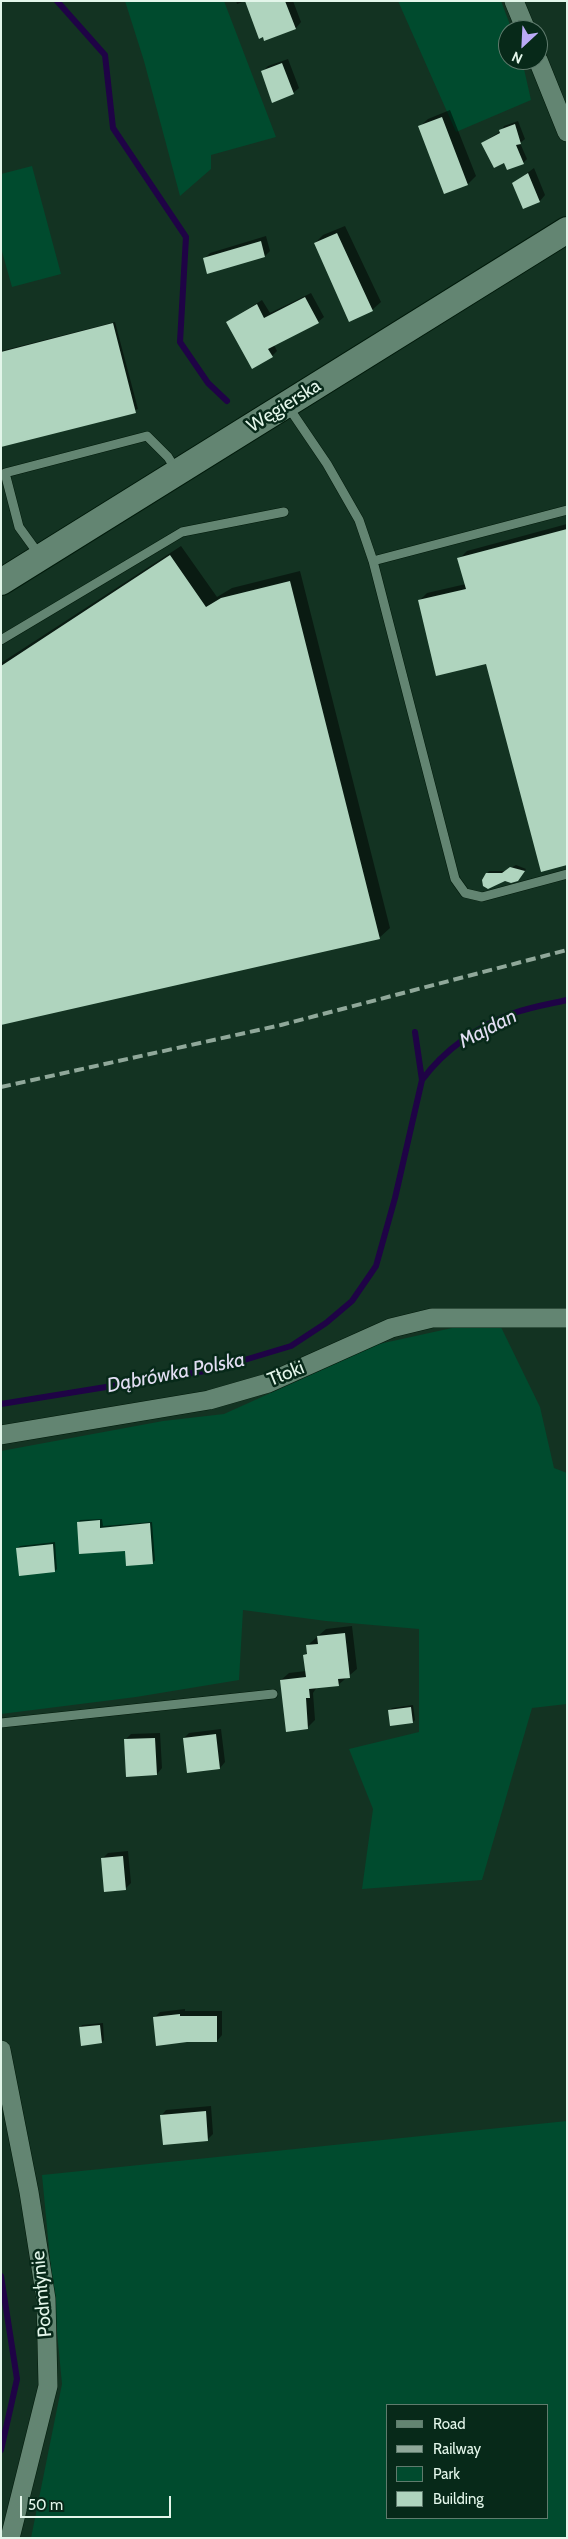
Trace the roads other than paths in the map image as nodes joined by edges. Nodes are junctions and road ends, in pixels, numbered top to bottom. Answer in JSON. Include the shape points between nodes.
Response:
{"nodes":[{"id":1,"x":514,"y":1,"type":"edge"},
{"id":2,"x":522,"y":20,"type":"edge"},
{"id":3,"x":542,"y":70,"type":"edge"},
{"id":4,"x":567,"y":132,"type":"edge"},
{"id":5,"x":567,"y":230,"type":"edge"},
{"id":6,"x":287,"y":405,"type":"junction"},
{"id":7,"x":3,"y":473,"type":"edge"},
{"id":8,"x":178,"y":473,"type":"junction"},
{"id":9,"x":567,"y":510,"type":"edge"},
{"id":10,"x":284,"y":512,"type":"dead end"},
{"id":11,"x":41,"y":557,"type":"junction"},
{"id":12,"x":373,"y":561,"type":"junction"},
{"id":13,"x":1,"y":582,"type":"edge"},
{"id":14,"x":1,"y":640,"type":"edge"},
{"id":15,"x":567,"y":874,"type":"edge"},
{"id":16,"x":567,"y":1318,"type":"edge"},
{"id":17,"x":1,"y":1435,"type":"edge"},
{"id":18,"x":273,"y":1694,"type":"dead end"},
{"id":19,"x":1,"y":1723,"type":"edge"},
{"id":20,"x":1,"y":2050,"type":"edge"},
{"id":21,"x":10,"y":2538,"type":"edge"}],
"edges":[{"from":1,"to":2,"type":"street"},
{"from":3,"to":4,"type":"street"},
{"from":5,"to":6,"type":"main road","name":"Węgierska"},
{"from":6,"to":8,"type":"main road","name":"Węgierska"},
{"from":6,"to":12,"type":"lane","via":[[360,520]]},
{"from":7,"to":8,"type":"lane","via":[[147,436],[168,457]]},
{"from":7,"to":11,"type":"lane","via":[[19,527]]},
{"from":8,"to":11,"type":"main road","name":"Węgierska"},
{"from":9,"to":12,"type":"lane"},
{"from":10,"to":14,"type":"lane","via":[[182,532]]},
{"from":11,"to":13,"type":"main road","name":"Węgierska"},
{"from":12,"to":15,"type":"lane","via":[[455,879],[465,892],[482,897]]},
{"from":16,"to":17,"type":"street","name":"Tłoki","via":[[432,1318],[391,1328],[268,1383],[209,1400]]},
{"from":18,"to":19,"type":"lane"},
{"from":20,"to":21,"type":"street","name":"Podmłynie","via":[[46,2299],[48,2386]]}]}
